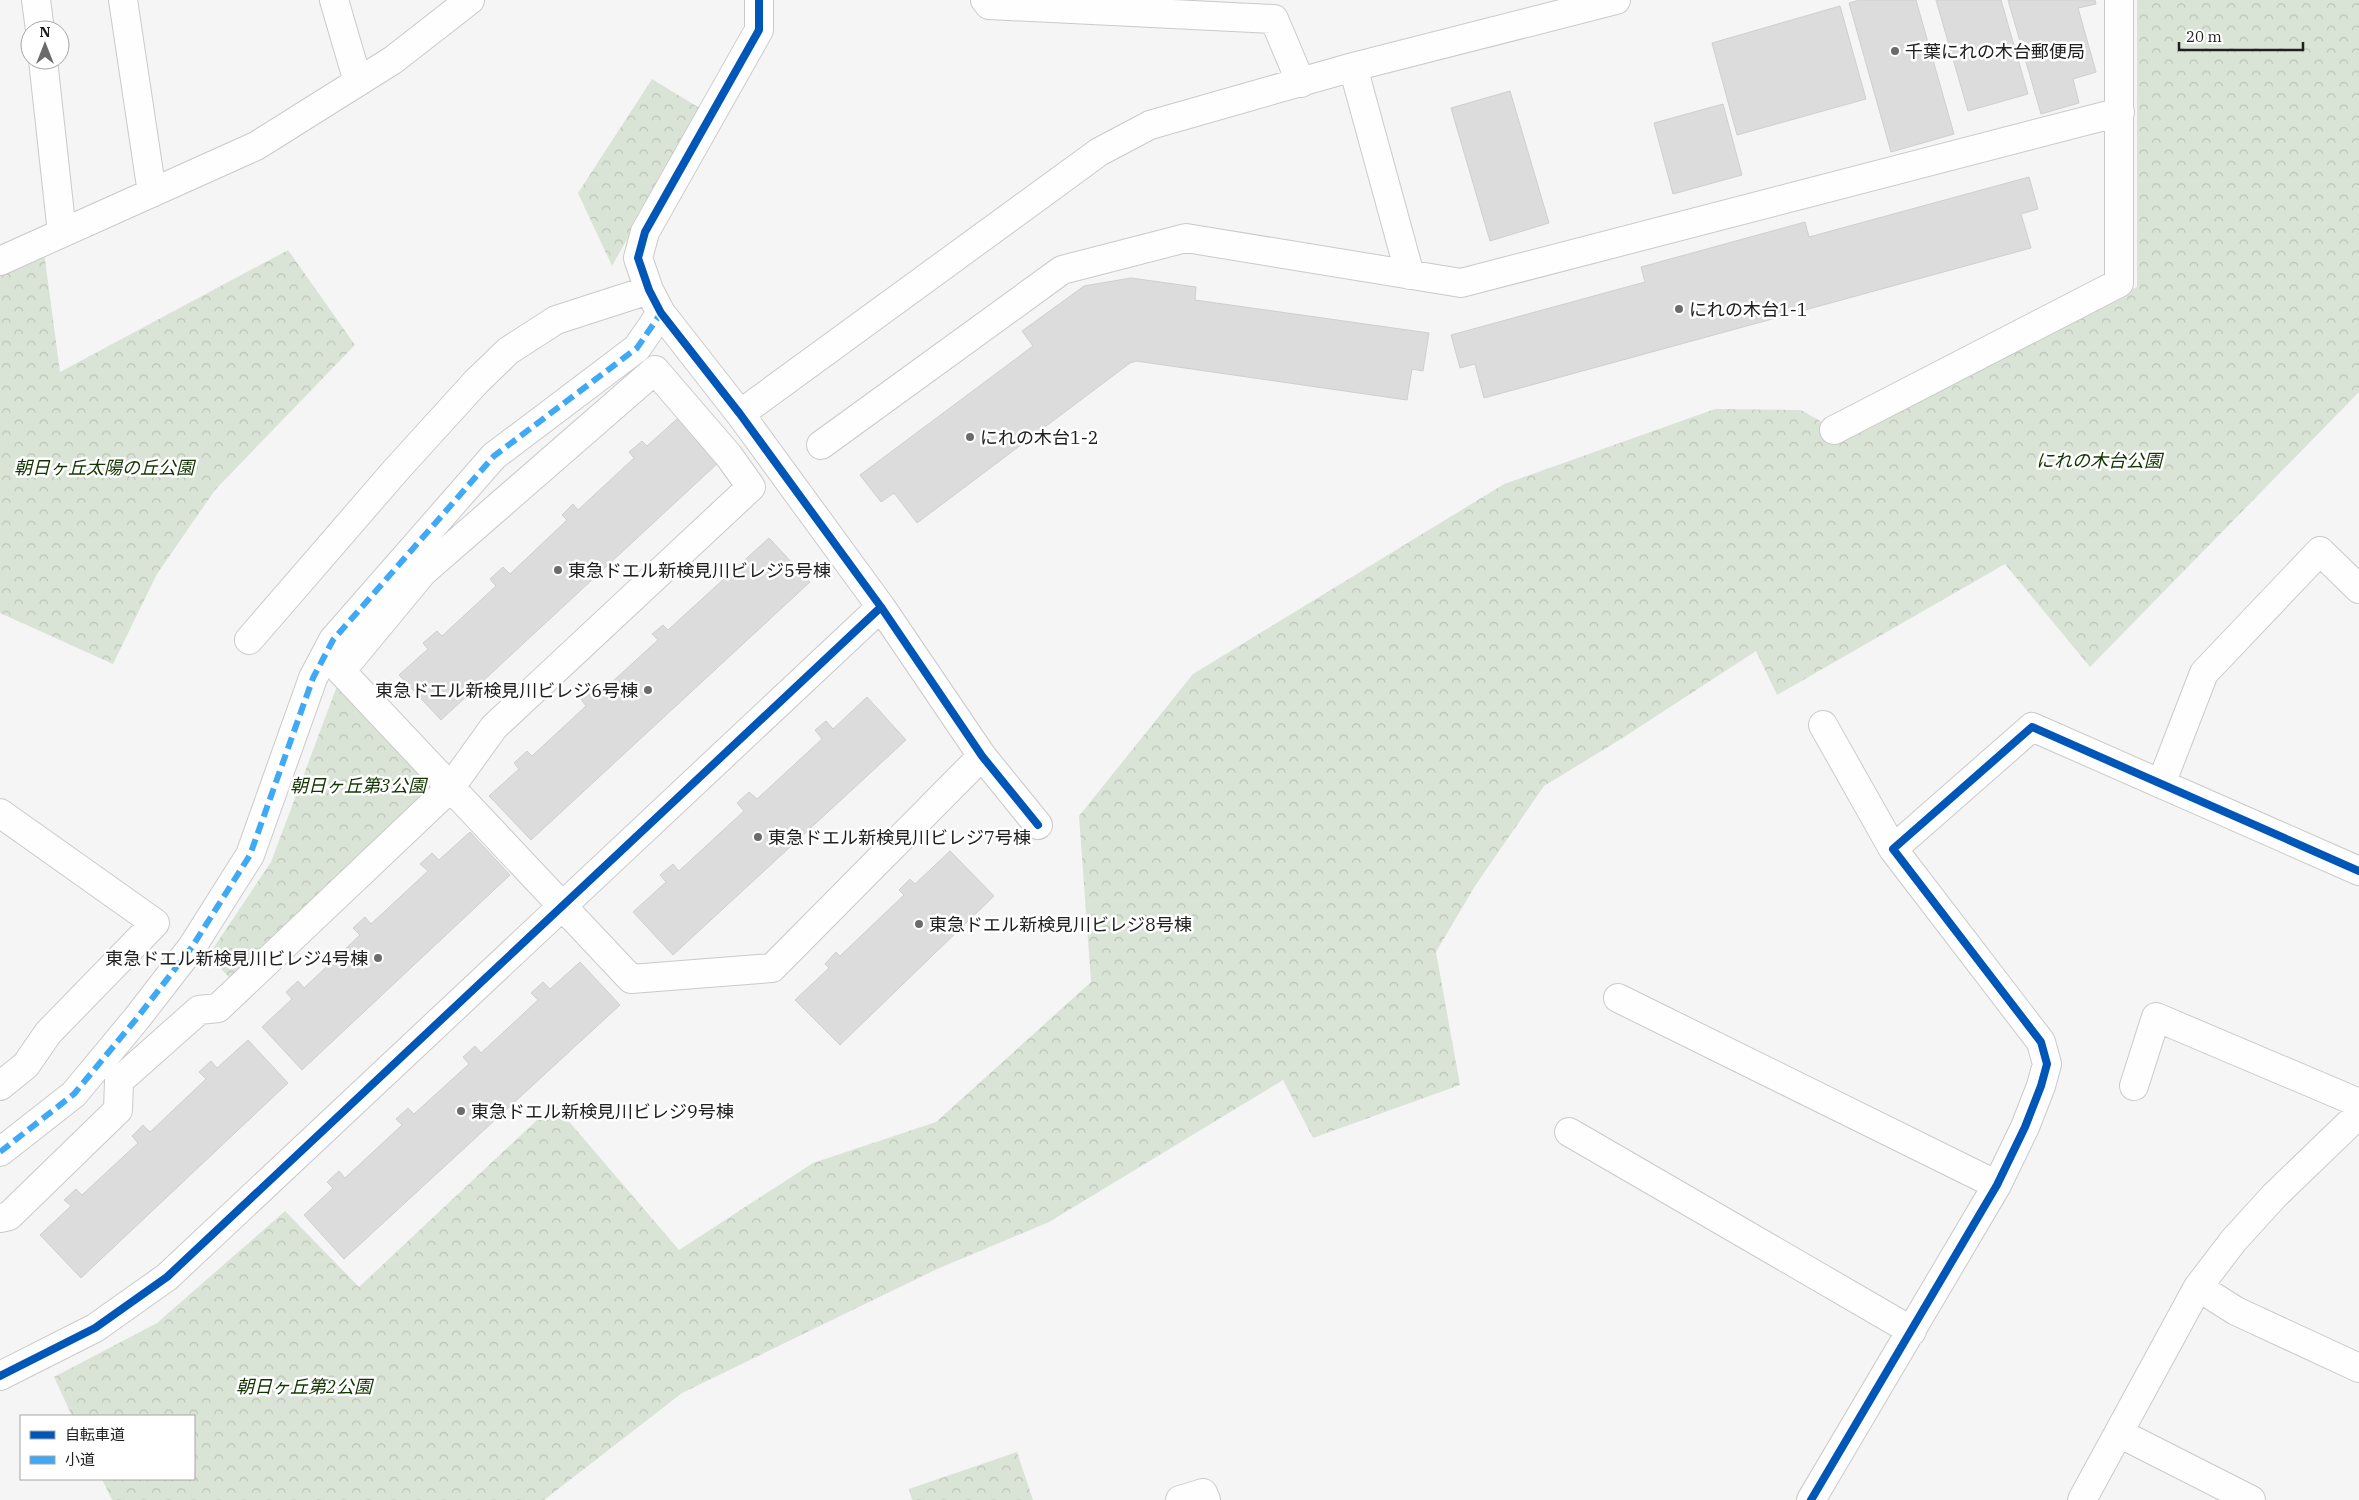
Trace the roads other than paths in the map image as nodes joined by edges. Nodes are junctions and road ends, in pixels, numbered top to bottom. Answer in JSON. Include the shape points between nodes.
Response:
{"nodes":[{"id":1,"x":36,"y":0,"type":"edge"},
{"id":2,"x":123,"y":0,"type":"edge"},
{"id":3,"x":334,"y":0,"type":"edge"},
{"id":4,"x":470,"y":0,"type":"edge"},
{"id":5,"x":759,"y":0,"type":"edge"},
{"id":6,"x":985,"y":0,"type":"edge"},
{"id":7,"x":1616,"y":0,"type":"edge"},
{"id":8,"x":2119,"y":0,"type":"edge"},
{"id":9,"x":39,"y":20,"type":"edge"},
{"id":10,"x":1353,"y":68,"type":"junction"},
{"id":11,"x":44,"y":70,"type":"edge"},
{"id":12,"x":358,"y":82,"type":"junction"},
{"id":13,"x":1301,"y":83,"type":"junction"},
{"id":14,"x":2120,"y":112,"type":"junction"},
{"id":15,"x":152,"y":192,"type":"junction"},
{"id":16,"x":62,"y":233,"type":"junction"},
{"id":17,"x":0,"y":261,"type":"edge"},
{"id":18,"x":1410,"y":275,"type":"junction"},
{"id":19,"x":655,"y":301,"type":"junction"},
{"id":20,"x":740,"y":414,"type":"junction"},
{"id":21,"x":1834,"y":430,"type":"dead end"},
{"id":22,"x":821,"y":445,"type":"dead end"},
{"id":23,"x":2359,"y":589,"type":"edge"},
{"id":24,"x":881,"y":607,"type":"junction"},
{"id":25,"x":249,"y":640,"type":"dead end"},
{"id":26,"x":1823,"y":725,"type":"dead end"},
{"id":27,"x":982,"y":756,"type":"junction"},
{"id":28,"x":2161,"y":784,"type":"junction"},
{"id":29,"x":450,"y":788,"type":"junction"},
{"id":30,"x":0,"y":813,"type":"edge"},
{"id":31,"x":1038,"y":824,"type":"dead end"},
{"id":32,"x":1893,"y":849,"type":"junction"},
{"id":33,"x":2359,"y":871,"type":"edge"},
{"id":34,"x":562,"y":906,"type":"junction"},
{"id":35,"x":1618,"y":998,"type":"dead end"},
{"id":36,"x":0,"y":1086,"type":"edge"},
{"id":37,"x":2134,"y":1086,"type":"dead end"},
{"id":38,"x":2359,"y":1104,"type":"edge"},
{"id":39,"x":2359,"y":1114,"type":"edge"},
{"id":40,"x":1569,"y":1132,"type":"dead end"},
{"id":41,"x":0,"y":1152,"type":"edge"},
{"id":42,"x":1997,"y":1185,"type":"junction"},
{"id":43,"x":0,"y":1218,"type":"edge"},
{"id":44,"x":2198,"y":1287,"type":"junction"},
{"id":45,"x":1912,"y":1331,"type":"junction"},
{"id":46,"x":2359,"y":1368,"type":"edge"},
{"id":47,"x":0,"y":1376,"type":"edge"},
{"id":48,"x":2118,"y":1433,"type":"junction"},
{"id":49,"x":1180,"y":1500,"type":"edge"},
{"id":50,"x":1206,"y":1500,"type":"edge"},
{"id":51,"x":1811,"y":1500,"type":"edge"},
{"id":52,"x":2082,"y":1500,"type":"edge"},
{"id":53,"x":2251,"y":1500,"type":"edge"}],
"edges":[{"from":1,"to":9,"type":"street"},
{"from":2,"to":15,"type":"street"},
{"from":3,"to":12,"type":"street"},
{"from":4,"to":12,"type":"street","via":[[393,60]]},
{"from":5,"to":19,"type":"street","via":[[759,30],[645,232],[638,258]]},
{"from":6,"to":13,"type":"street","via":[[989,5],[1274,19]]},
{"from":7,"to":10,"type":"street"},
{"from":8,"to":14,"type":"street"},
{"from":10,"to":13,"type":"street"},
{"from":10,"to":18,"type":"street"},
{"from":11,"to":16,"type":"street"},
{"from":12,"to":15,"type":"street","via":[[256,146]]},
{"from":13,"to":20,"type":"street","via":[[1150,124],[1099,152]]},
{"from":14,"to":18,"type":"street","via":[[1462,282]]},
{"from":14,"to":21,"type":"street","via":[[2118,282]]},
{"from":15,"to":16,"type":"street"},
{"from":16,"to":17,"type":"street"},
{"from":18,"to":22,"type":"street","via":[[1186,238],[1062,270]]},
{"from":19,"to":20,"type":"street"},
{"from":19,"to":25,"type":"street","via":[[556,320],[508,351],[396,470]]},
{"from":19,"to":41,"type":"street","via":[[637,348],[494,456],[334,640],[313,678],[250,855],[192,948],[74,1094]]},
{"from":20,"to":24,"type":"street"},
{"from":23,"to":28,"type":"street","via":[[2320,551],[2204,673]]},
{"from":24,"to":27,"type":"street"},
{"from":24,"to":34,"type":"street"},
{"from":26,"to":32,"type":"street"},
{"from":27,"to":31,"type":"street"},
{"from":27,"to":34,"type":"street","via":[[772,968],[631,979]]},
{"from":28,"to":32,"type":"street","via":[[2032,727]]},
{"from":28,"to":33,"type":"street"},
{"from":29,"to":29,"type":"street","via":[[341,671],[423,572],[655,370],[729,456],[751,487],[494,727]]},
{"from":29,"to":34,"type":"street"},
{"from":29,"to":43,"type":"street","via":[[218,1008],[200,1010],[119,1081],[118,1110],[9,1216]]},
{"from":30,"to":36,"type":"street","via":[[155,923],[48,1033],[26,1065]]},
{"from":32,"to":42,"type":"street","via":[[2041,1042],[2047,1064],[2041,1086]]},
{"from":34,"to":47,"type":"street","via":[[167,1277],[95,1328]]},
{"from":35,"to":42,"type":"street"},
{"from":37,"to":38,"type":"street","via":[[2156,1017]]},
{"from":39,"to":44,"type":"street","via":[[2275,1195],[2234,1240]]},
{"from":40,"to":45,"type":"street"},
{"from":42,"to":45,"type":"street"},
{"from":44,"to":46,"type":"street","via":[[2236,1311]]},
{"from":44,"to":48,"type":"street"},
{"from":45,"to":51,"type":"street"},
{"from":48,"to":52,"type":"street"},
{"from":48,"to":53,"type":"street"},
{"from":49,"to":50,"type":"street","via":[[1203,1493]]}]}
